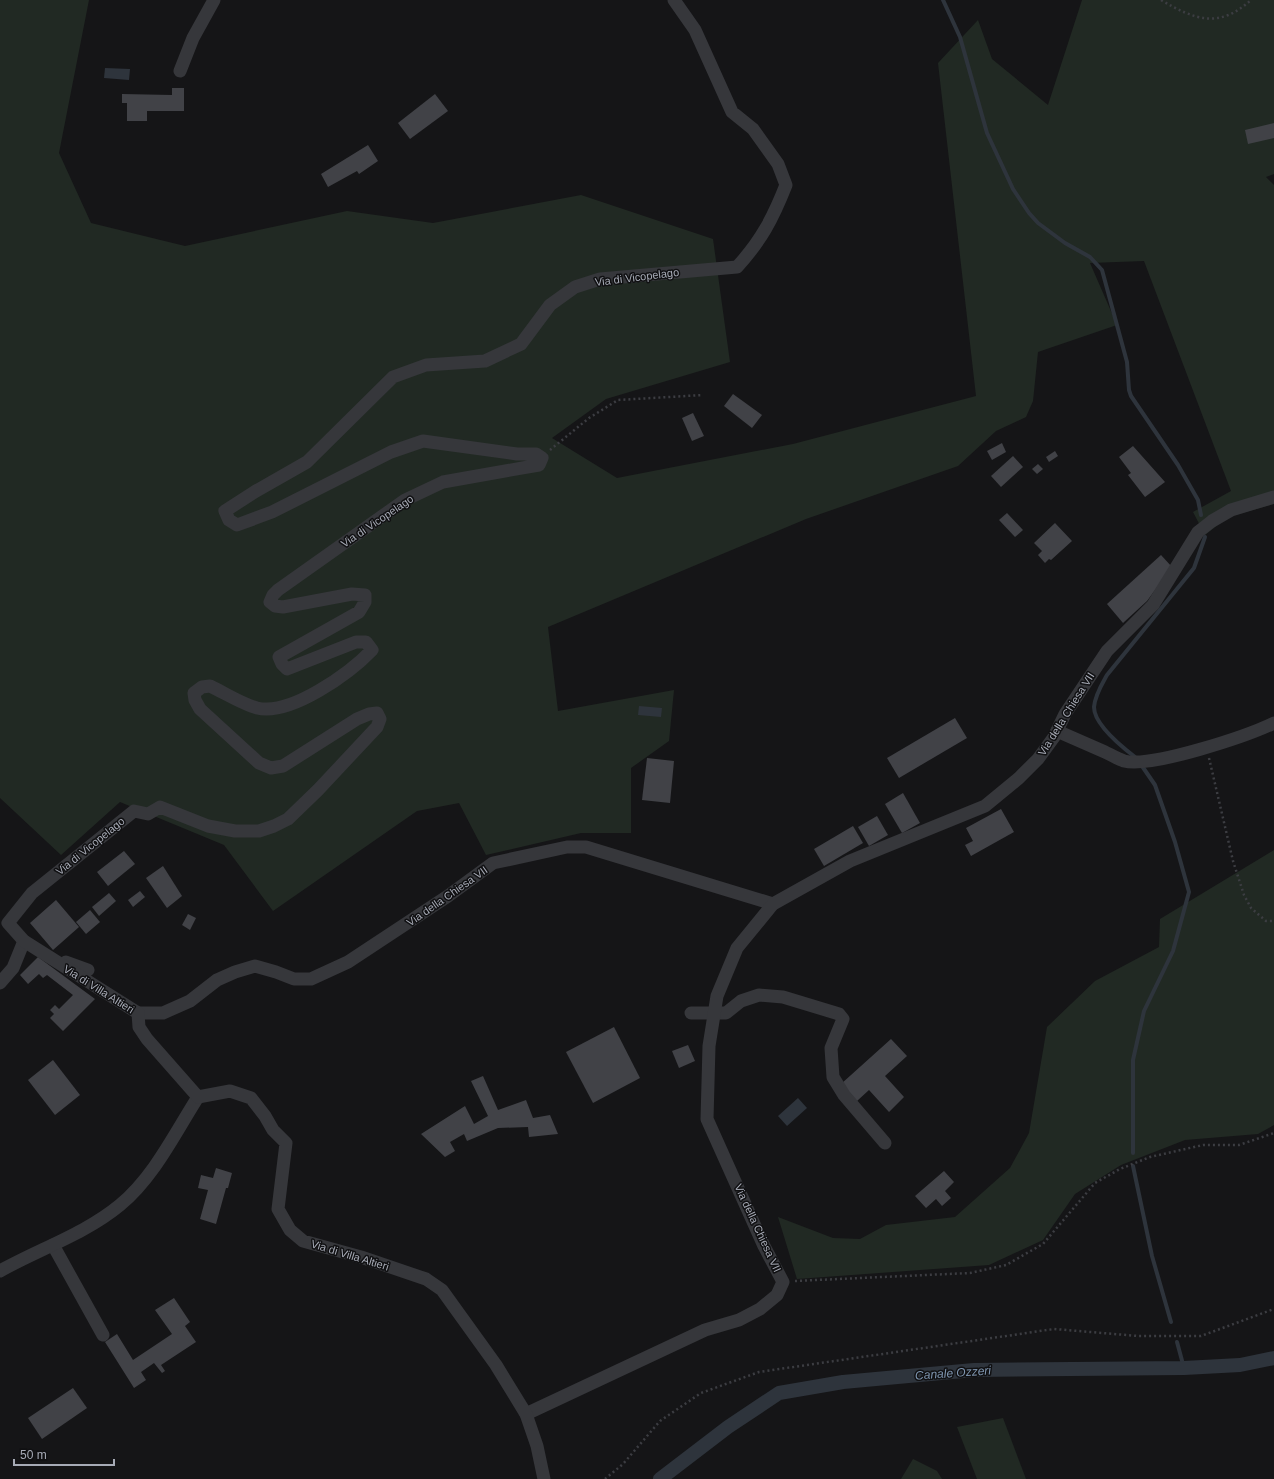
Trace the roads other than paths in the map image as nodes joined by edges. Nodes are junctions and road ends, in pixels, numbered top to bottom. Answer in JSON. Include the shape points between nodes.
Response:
{"nodes":[{"id":1,"x":214,"y":0,"type":"edge"},
{"id":2,"x":674,"y":0,"type":"edge"},
{"id":3,"x":180,"y":71,"type":"dead end"},
{"id":4,"x":1274,"y":497,"type":"edge"},
{"id":5,"x":1274,"y":723,"type":"edge"},
{"id":6,"x":1057,"y":731,"type":"junction"},
{"id":7,"x":773,"y":904,"type":"junction"},
{"id":8,"x":4,"y":920,"type":"edge"},
{"id":9,"x":24,"y":941,"type":"junction"},
{"id":10,"x":56,"y":962,"type":"junction"},
{"id":11,"x":88,"y":970,"type":"dead end"},
{"id":12,"x":0,"y":984,"type":"edge"},
{"id":13,"x":714,"y":1012,"type":"junction"},
{"id":14,"x":138,"y":1013,"type":"junction"},
{"id":15,"x":691,"y":1013,"type":"dead end"},
{"id":16,"x":198,"y":1097,"type":"junction"},
{"id":17,"x":885,"y":1143,"type":"dead end"},
{"id":18,"x":53,"y":1245,"type":"junction"},
{"id":19,"x":0,"y":1271,"type":"edge"},
{"id":20,"x":103,"y":1335,"type":"dead end"},
{"id":21,"x":526,"y":1414,"type":"junction"},
{"id":22,"x":544,"y":1479,"type":"edge"}],
"edges":[{"from":1,"to":3,"type":"street","via":[[193,38]]},
{"from":2,"to":8,"type":"street","name":"Via di Vicopelago","via":[[695,30],[732,112],[753,129],[778,164],[786,185],[774,214],[754,248],[737,266],[600,279],[575,287],[550,305],[521,344],[485,361],[426,365],[393,377],[307,462],[225,511],[228,520],[236,525],[244,523],[272,512],[391,452],[423,441],[517,454],[536,454],[542,458],[539,465],[443,482],[405,500],[273,595],[270,602],[283,607],[352,594],[365,595],[366,602],[359,612],[279,657],[287,668],[356,642],[366,642],[372,650],[357,665],[318,691],[275,708],[258,708],[210,686],[194,693],[200,709],[259,763],[271,768],[283,766],[357,719],[378,713],[380,719],[377,727],[288,819],[260,831],[235,831],[208,826],[160,807],[148,814],[134,811],[32,893]]},
{"from":4,"to":6,"type":"street","name":"Via della Chiesa VII","via":[[1231,510],[1198,532],[1152,605],[1107,651],[1065,714]]},
{"from":5,"to":6,"type":"street","via":[[1206,746],[1149,761],[1124,761]]},
{"from":6,"to":7,"type":"street","name":"Via della Chiesa VII","via":[[1038,759],[985,806],[850,861]]},
{"from":7,"to":13,"type":"street","name":"Via della Chiesa VII","via":[[737,948],[717,996]]},
{"from":7,"to":14,"type":"street","name":"Via della Chiesa VII","via":[[586,847],[567,847],[493,863],[348,962],[326,973],[311,978],[294,979],[255,966],[217,980],[190,1001],[163,1013]]},
{"from":8,"to":9,"type":"street","name":"Via di Vicopelago"},
{"from":9,"to":10,"type":"street","name":"Via di Villa Altieri"},
{"from":9,"to":12,"type":"street","via":[[13,968]]},
{"from":10,"to":11,"type":"street","via":[[64,961]]},
{"from":10,"to":14,"type":"street","name":"Via di Villa Altieri"},
{"from":13,"to":15,"type":"street"},
{"from":13,"to":17,"type":"street","via":[[726,1012],[742,1001],[759,995],[783,997],[839,1014],[843,1019],[831,1048],[833,1077],[844,1095]]},
{"from":13,"to":21,"type":"street","name":"Via della Chiesa VII","via":[[709,1046],[707,1119],[764,1246],[783,1282],[776,1294],[760,1309],[739,1320],[705,1330]]},
{"from":14,"to":16,"type":"street","name":"Via di Villa Altieri","via":[[139,1026],[147,1039]]},
{"from":16,"to":18,"type":"street","via":[[141,1184],[106,1215]]},
{"from":16,"to":21,"type":"street","name":"Via di Villa Altieri","via":[[230,1091],[251,1098],[273,1130],[286,1143],[278,1209],[290,1230],[303,1240],[426,1279],[442,1290],[496,1365]]},
{"from":18,"to":19,"type":"street"},
{"from":18,"to":20,"type":"street"},
{"from":21,"to":22,"type":"street","name":"Via di Villa Altieri","via":[[537,1446]]}]}
